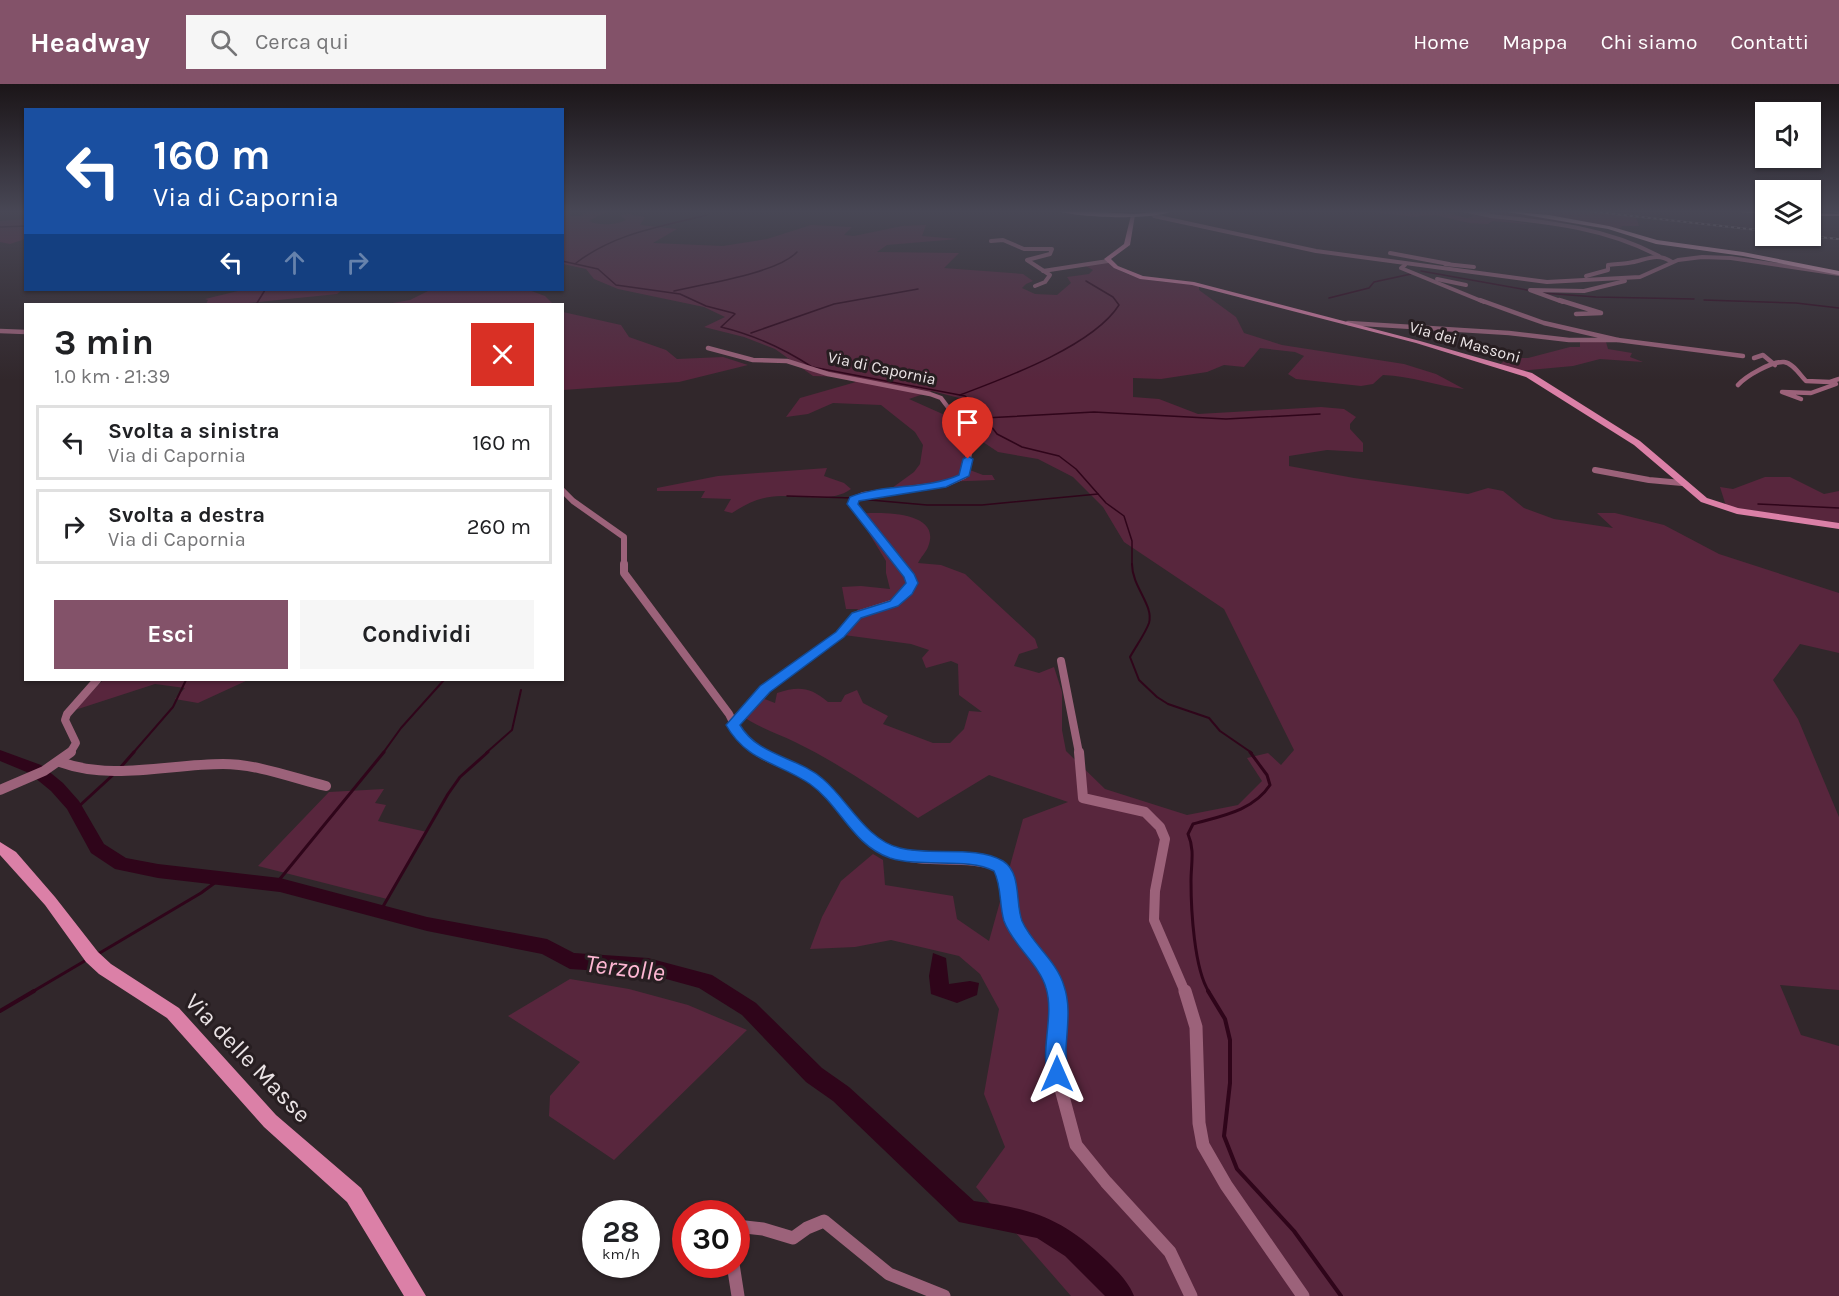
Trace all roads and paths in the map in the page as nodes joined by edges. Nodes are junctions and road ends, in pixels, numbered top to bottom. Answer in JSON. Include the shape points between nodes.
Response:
{"nodes":[{"id":1,"x":1037,"y":267,"type":"edge"},
{"id":2,"x":1072,"y":267,"type":"edge"},
{"id":3,"x":1115,"y":267,"type":"edge"},
{"id":4,"x":1403,"y":267,"type":"edge"},
{"id":5,"x":1425,"y":267,"type":"edge"},
{"id":6,"x":1466,"y":267,"type":"edge"},
{"id":7,"x":1608,"y":267,"type":"edge"},
{"id":8,"x":1666,"y":267,"type":"edge"},
{"id":9,"x":1795,"y":267,"type":"edge"},
{"id":10,"x":1799,"y":267,"type":"joint"},
{"id":11,"x":1043,"y":271,"type":"junction"},
{"id":12,"x":1839,"y":274,"type":"edge"},
{"id":13,"x":1499,"y":275,"type":"dead end"},
{"id":14,"x":1644,"y":276,"type":"junction"},
{"id":15,"x":1512,"y":278,"type":"junction"},
{"id":16,"x":1528,"y":278,"type":"junction"},
{"id":17,"x":1466,"y":285,"type":"dead end"},
{"id":18,"x":1035,"y":286,"type":"dead end"},
{"id":19,"x":1576,"y":314,"type":"dead end"},
{"id":20,"x":1348,"y":323,"type":"junction"},
{"id":21,"x":0,"y":331,"type":"edge"},
{"id":22,"x":24,"y":332,"type":"edge"},
{"id":23,"x":1618,"y":340,"type":"junction"},
{"id":24,"x":708,"y":348,"type":"dead end"},
{"id":25,"x":1743,"y":356,"type":"dead end"},
{"id":26,"x":1754,"y":358,"type":"dead end"},
{"id":27,"x":1775,"y":365,"type":"junction"},
{"id":28,"x":1839,"y":381,"type":"edge"},
{"id":29,"x":1738,"y":385,"type":"dead end"},
{"id":30,"x":1801,"y":399,"type":"dead end"},
{"id":31,"x":1595,"y":470,"type":"dead end"},
{"id":32,"x":1682,"y":483,"type":"junction"},
{"id":33,"x":564,"y":492,"type":"edge"},
{"id":34,"x":1839,"y":526,"type":"edge"},
{"id":35,"x":1061,"y":661,"type":"dead end"},
{"id":36,"x":96,"y":681,"type":"edge"},
{"id":37,"x":733,"y":725,"type":"junction"},
{"id":38,"x":58,"y":763,"type":"junction"},
{"id":39,"x":326,"y":786,"type":"dead end"},
{"id":40,"x":0,"y":790,"type":"edge"},
{"id":41,"x":0,"y":847,"type":"edge"},
{"id":42,"x":750,"y":1228,"type":"edge"},
{"id":43,"x":735,"y":1278,"type":"edge"},
{"id":44,"x":416,"y":1296,"type":"edge"},
{"id":45,"x":738,"y":1296,"type":"edge"},
{"id":46,"x":944,"y":1296,"type":"edge"},
{"id":47,"x":1191,"y":1296,"type":"edge"},
{"id":48,"x":1303,"y":1296,"type":"edge"}],
"edges":[{"from":1,"to":11,"type":"street"},
{"from":2,"to":11,"type":"street"},
{"from":3,"to":20,"type":"street","name":"Via dei Massoni","via":[[1142,278],[1192,283]]},
{"from":4,"to":23,"type":"street","via":[[1468,296],[1544,323]]},
{"from":5,"to":15,"type":"street"},
{"from":6,"to":16,"type":"street"},
{"from":7,"to":16,"type":"street","via":[[1608,270],[1590,275]]},
{"from":8,"to":14,"type":"street"},
{"from":9,"to":10,"type":"street"},
{"from":10,"to":12,"type":"main road"},
{"from":11,"to":18,"type":"street","via":[[1050,275]]},
{"from":13,"to":16,"type":"street"},
{"from":14,"to":16,"type":"street","via":[[1569,282]]},
{"from":14,"to":19,"type":"street","via":[[1584,291],[1530,290],[1601,313]]},
{"from":15,"to":16,"type":"street"},
{"from":15,"to":17,"type":"street","via":[[1418,269],[1440,280]]},
{"from":20,"to":23,"type":"street","via":[[1569,340]]},
{"from":20,"to":32,"type":"street","name":"Via dei Massoni","via":[[1529,375],[1637,443]]},
{"from":21,"to":22,"type":"street"},
{"from":23,"to":25,"type":"street"},
{"from":24,"to":37,"type":"street","name":"Via di Capornia","via":[[753,360],[787,361],[828,374],[941,398],[972,440],[964,476],[946,484],[855,498],[853,504],[910,576],[908,591],[894,603],[857,615],[840,634],[765,689]]},
{"from":26,"to":27,"type":"street","via":[[1763,355]]},
{"from":27,"to":28,"type":"street","via":[[1787,363],[1811,383]]},
{"from":27,"to":29,"type":"street","via":[[1746,375]]},
{"from":28,"to":30,"type":"street","via":[[1811,393],[1782,392]]},
{"from":31,"to":32,"type":"street"},
{"from":32,"to":34,"type":"street","name":"Via dei Massoni","via":[[1704,500],[1720,506]]},
{"from":33,"to":37,"type":"street","via":[[624,537],[624,573],[729,714]]},
{"from":35,"to":48,"type":"street","via":[[1078,738],[1083,798],[1145,812],[1160,826],[1164,839],[1154,920],[1182,982],[1196,1027],[1203,1145]]},
{"from":36,"to":38,"type":"street","via":[[67,714],[65,720],[76,746]]},
{"from":37,"to":47,"type":"street","via":[[757,751],[817,781],[873,843],[893,853],[920,858],[976,859],[1000,867],[1007,879],[1013,921],[1055,986],[1059,1023],[1057,1074],[1076,1145],[1170,1252]]},
{"from":38,"to":39,"type":"street","via":[[91,769],[225,764]]},
{"from":38,"to":40,"type":"street"},
{"from":41,"to":44,"type":"street","name":"Via delle Masse","via":[[50,901],[92,957],[173,1013],[270,1121],[354,1195]]},
{"from":42,"to":46,"type":"street","via":[[793,1238],[824,1221],[889,1274]]},
{"from":43,"to":45,"type":"street"}]}
